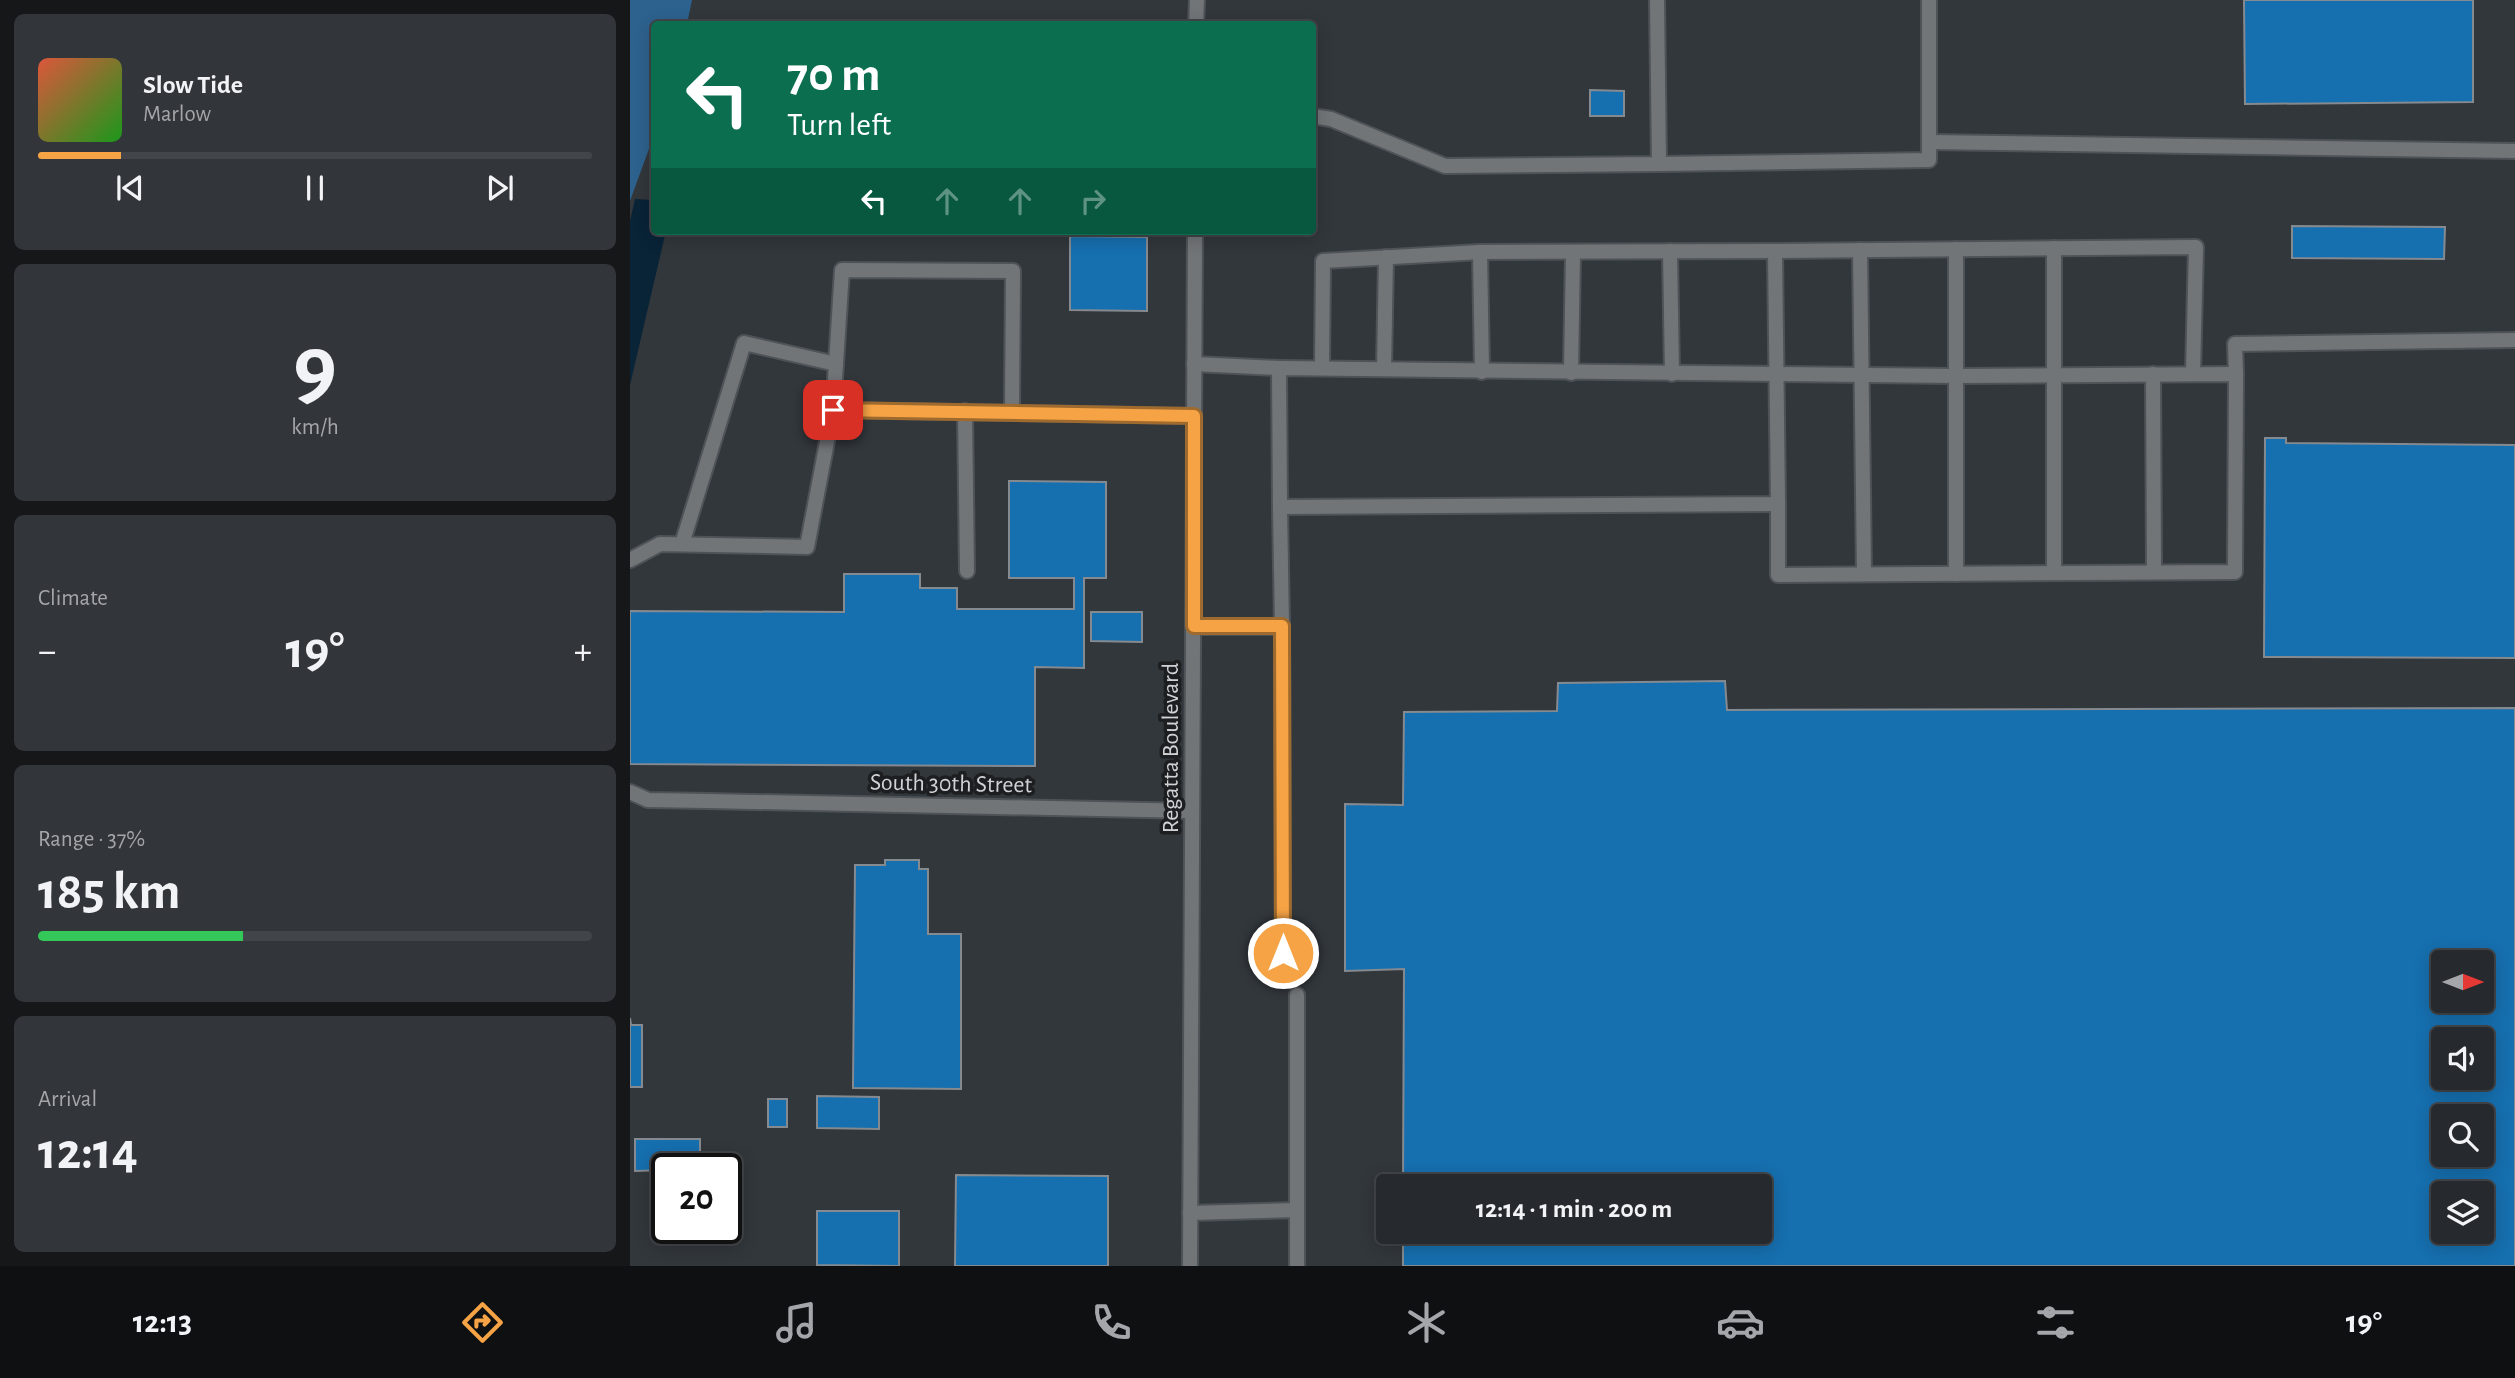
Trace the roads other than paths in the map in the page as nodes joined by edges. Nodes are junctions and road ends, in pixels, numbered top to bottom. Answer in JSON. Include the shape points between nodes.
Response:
{"nodes":[{"id":1,"x":1196,"y":0,"type":"edge"},
{"id":2,"x":1657,"y":0,"type":"edge"},
{"id":3,"x":1929,"y":0,"type":"edge"},
{"id":4,"x":1196,"y":21,"type":"edge"},
{"id":5,"x":1316,"y":117,"type":"edge"},
{"id":6,"x":1929,"y":142,"type":"junction"},
{"id":7,"x":2515,"y":151,"type":"edge"},
{"id":8,"x":1659,"y":164,"type":"junction"},
{"id":9,"x":1195,"y":235,"type":"edge"},
{"id":10,"x":2054,"y":248,"type":"junction"},
{"id":11,"x":1956,"y":249,"type":"junction"},
{"id":12,"x":1860,"y":250,"type":"junction"},
{"id":13,"x":1670,"y":251,"type":"junction"},
{"id":14,"x":1775,"y":251,"type":"junction"},
{"id":15,"x":1480,"y":252,"type":"junction"},
{"id":16,"x":1573,"y":252,"type":"junction"},
{"id":17,"x":1386,"y":257,"type":"junction"},
{"id":18,"x":2515,"y":340,"type":"edge"},
{"id":19,"x":836,"y":364,"type":"junction"},
{"id":20,"x":1194,"y":364,"type":"junction"},
{"id":21,"x":1279,"y":368,"type":"junction"},
{"id":22,"x":1322,"y":368,"type":"junction"},
{"id":23,"x":1384,"y":369,"type":"junction"},
{"id":24,"x":1482,"y":372,"type":"junction"},
{"id":25,"x":1571,"y":373,"type":"junction"},
{"id":26,"x":2193,"y":373,"type":"junction"},
{"id":27,"x":1672,"y":374,"type":"junction"},
{"id":28,"x":1776,"y":374,"type":"junction"},
{"id":29,"x":2153,"y":374,"type":"junction"},
{"id":30,"x":2236,"y":374,"type":"junction"},
{"id":31,"x":1861,"y":375,"type":"junction"},
{"id":32,"x":1957,"y":376,"type":"junction"},
{"id":33,"x":2053,"y":376,"type":"junction"},
{"id":34,"x":833,"y":410,"type":"junction"},
{"id":35,"x":965,"y":411,"type":"junction"},
{"id":36,"x":1012,"y":412,"type":"junction"},
{"id":37,"x":1194,"y":416,"type":"junction"},
{"id":38,"x":1779,"y":504,"type":"junction"},
{"id":39,"x":1280,"y":506,"type":"junction"},
{"id":40,"x":682,"y":544,"type":"junction"},
{"id":41,"x":630,"y":560,"type":"edge"},
{"id":42,"x":967,"y":571,"type":"dead end"},
{"id":43,"x":2154,"y":572,"type":"junction"},
{"id":44,"x":2054,"y":573,"type":"junction"},
{"id":45,"x":1864,"y":574,"type":"junction"},
{"id":46,"x":1956,"y":574,"type":"junction"},
{"id":47,"x":1194,"y":626,"type":"junction"},
{"id":48,"x":1282,"y":626,"type":"junction"},
{"id":49,"x":630,"y":792,"type":"edge"},
{"id":50,"x":1192,"y":811,"type":"junction"},
{"id":51,"x":1283,"y":980,"type":"dead end"},
{"id":52,"x":1297,"y":995,"type":"dead end"},
{"id":53,"x":1297,"y":1210,"type":"junction"},
{"id":54,"x":1190,"y":1213,"type":"junction"},
{"id":55,"x":1190,"y":1266,"type":"edge"},
{"id":56,"x":1297,"y":1266,"type":"edge"}],
"edges":[{"from":1,"to":4,"type":"street"},
{"from":2,"to":8,"type":"street"},
{"from":3,"to":6,"type":"street"},
{"from":5,"to":8,"type":"street","via":[[1445,166]]},
{"from":6,"to":7,"type":"street"},
{"from":6,"to":8,"type":"street","via":[[1929,160]]},
{"from":9,"to":20,"type":"street","name":"Regatta Boulevard"},
{"from":10,"to":11,"type":"street"},
{"from":10,"to":26,"type":"street","via":[[2196,247]]},
{"from":10,"to":33,"type":"street"},
{"from":11,"to":12,"type":"street"},
{"from":11,"to":32,"type":"street"},
{"from":12,"to":14,"type":"street"},
{"from":12,"to":31,"type":"street"},
{"from":13,"to":14,"type":"street"},
{"from":13,"to":16,"type":"street"},
{"from":13,"to":27,"type":"street"},
{"from":14,"to":28,"type":"street"},
{"from":15,"to":16,"type":"street"},
{"from":15,"to":17,"type":"street"},
{"from":15,"to":24,"type":"street"},
{"from":16,"to":25,"type":"street"},
{"from":17,"to":22,"type":"street","via":[[1323,261]]},
{"from":17,"to":23,"type":"street"},
{"from":18,"to":30,"type":"street","via":[[2235,344]]},
{"from":19,"to":34,"type":"street"},
{"from":19,"to":36,"type":"street","via":[[842,270],[1013,271]]},
{"from":19,"to":40,"type":"street","via":[[744,343]]},
{"from":20,"to":21,"type":"street"},
{"from":20,"to":37,"type":"street","name":"Regatta Boulevard"},
{"from":21,"to":22,"type":"street"},
{"from":21,"to":39,"type":"street"},
{"from":22,"to":23,"type":"street"},
{"from":23,"to":24,"type":"street"},
{"from":24,"to":25,"type":"street"},
{"from":25,"to":27,"type":"street"},
{"from":26,"to":29,"type":"street"},
{"from":26,"to":30,"type":"street"},
{"from":27,"to":28,"type":"street"},
{"from":28,"to":31,"type":"street"},
{"from":28,"to":38,"type":"street"},
{"from":29,"to":33,"type":"street"},
{"from":29,"to":43,"type":"street"},
{"from":30,"to":43,"type":"street","via":[[2235,572]]},
{"from":31,"to":32,"type":"street"},
{"from":31,"to":45,"type":"street"},
{"from":32,"to":33,"type":"street"},
{"from":32,"to":46,"type":"street"},
{"from":33,"to":44,"type":"street"},
{"from":34,"to":35,"type":"street"},
{"from":34,"to":40,"type":"street","via":[[807,547]]},
{"from":35,"to":36,"type":"street"},
{"from":35,"to":42,"type":"street"},
{"from":36,"to":37,"type":"street"},
{"from":37,"to":47,"type":"street","name":"Regatta Boulevard"},
{"from":38,"to":39,"type":"street"},
{"from":38,"to":45,"type":"street","via":[[1778,575]]},
{"from":39,"to":48,"type":"street"},
{"from":40,"to":41,"type":"street","via":[[660,544]]},
{"from":43,"to":44,"type":"street"},
{"from":44,"to":46,"type":"street"},
{"from":45,"to":46,"type":"street"},
{"from":47,"to":48,"type":"street"},
{"from":47,"to":50,"type":"street","name":"Regatta Boulevard"},
{"from":48,"to":51,"type":"street"},
{"from":49,"to":50,"type":"street","name":"South 30th Street","via":[[648,800]]},
{"from":50,"to":54,"type":"street","name":"Regatta Boulevard"},
{"from":52,"to":53,"type":"street"},
{"from":53,"to":54,"type":"street"},
{"from":53,"to":56,"type":"street"},
{"from":54,"to":55,"type":"street","name":"Regatta Boulevard"}]}
